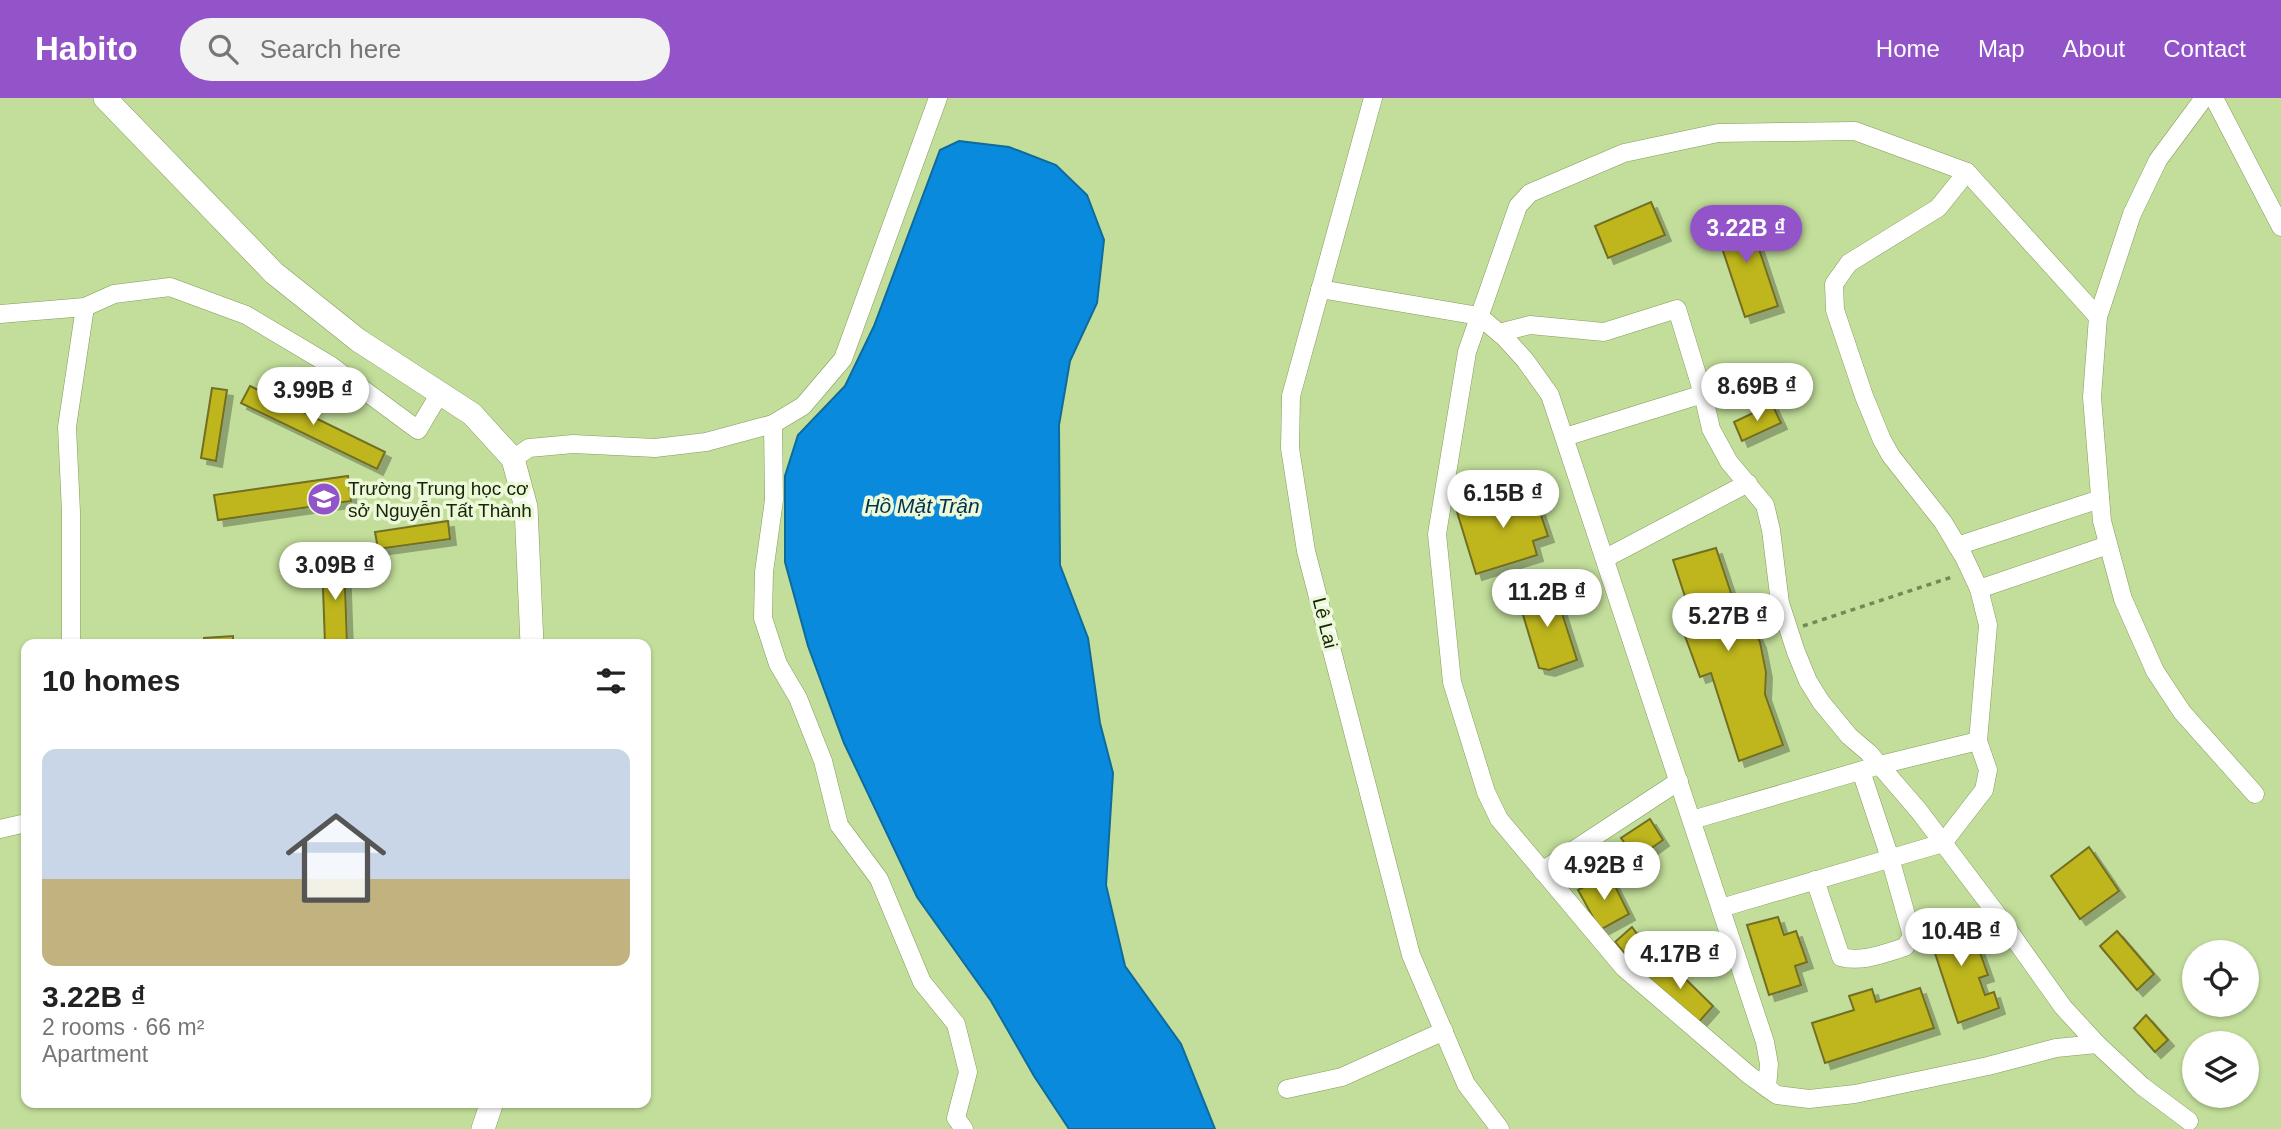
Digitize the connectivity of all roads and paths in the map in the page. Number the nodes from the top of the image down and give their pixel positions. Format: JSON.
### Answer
{"nodes":[{"id":1,"x":105,"y":98,"type":"edge"},
{"id":2,"x":938,"y":98,"type":"edge"},
{"id":3,"x":1373,"y":98,"type":"edge"},
{"id":4,"x":2204,"y":98,"type":"edge"},
{"id":5,"x":2214,"y":98,"type":"edge"},
{"id":6,"x":1967,"y":172,"type":"junction"},
{"id":7,"x":2281,"y":227,"type":"edge"},
{"id":8,"x":1320,"y":289,"type":"junction"},
{"id":9,"x":85,"y":307,"type":"junction"},
{"id":10,"x":0,"y":314,"type":"edge"},
{"id":11,"x":1479,"y":316,"type":"junction"},
{"id":12,"x":2098,"y":317,"type":"junction"},
{"id":13,"x":1499,"y":333,"type":"junction"},
{"id":14,"x":440,"y":393,"type":"junction"},
{"id":15,"x":1703,"y":394,"type":"junction"},
{"id":16,"x":773,"y":424,"type":"junction"},
{"id":17,"x":1565,"y":437,"type":"junction"},
{"id":18,"x":513,"y":460,"type":"junction"},
{"id":19,"x":1748,"y":483,"type":"junction"},
{"id":20,"x":2100,"y":499,"type":"junction"},
{"id":21,"x":2108,"y":545,"type":"junction"},
{"id":22,"x":1957,"y":546,"type":"junction"},
{"id":23,"x":1606,"y":558,"type":"junction"},
{"id":24,"x":1970,"y":572,"type":"junction"},
{"id":25,"x":1979,"y":589,"type":"junction"},
{"id":26,"x":1788,"y":631,"type":"junction"},
{"id":27,"x":71,"y":639,"type":"edge"},
{"id":28,"x":532,"y":639,"type":"edge"},
{"id":29,"x":1979,"y":741,"type":"junction"},
{"id":30,"x":1880,"y":765,"type":"junction"},
{"id":31,"x":1861,"y":771,"type":"junction"},
{"id":32,"x":1679,"y":781,"type":"junction"},
{"id":33,"x":2255,"y":794,"type":"dead end"},
{"id":34,"x":1692,"y":820,"type":"junction"},
{"id":35,"x":21,"y":824,"type":"edge"},
{"id":36,"x":0,"y":830,"type":"edge"},
{"id":37,"x":1943,"y":843,"type":"junction"},
{"id":38,"x":1890,"y":858,"type":"junction"},
{"id":39,"x":1542,"y":871,"type":"junction"},
{"id":40,"x":1815,"y":880,"type":"junction"},
{"id":41,"x":1721,"y":908,"type":"junction"},
{"id":42,"x":1444,"y":1031,"type":"junction"},
{"id":43,"x":2097,"y":1044,"type":"junction"},
{"id":44,"x":1768,"y":1088,"type":"junction"},
{"id":45,"x":1287,"y":1089,"type":"dead end"},
{"id":46,"x":490,"y":1108,"type":"edge"},
{"id":47,"x":2190,"y":1126,"type":"edge"},
{"id":48,"x":483,"y":1129,"type":"edge"},
{"id":49,"x":964,"y":1129,"type":"edge"},
{"id":50,"x":1500,"y":1129,"type":"edge"}],
"edges":[{"from":1,"to":14,"type":"main road"},
{"from":2,"to":16,"type":"street"},
{"from":3,"to":8,"type":"street","name":"Lê Lai"},
{"from":4,"to":12,"type":"street"},
{"from":5,"to":7,"type":"street"},
{"from":6,"to":11,"type":"street"},
{"from":6,"to":12,"type":"street"},
{"from":6,"to":22,"type":"street"},
{"from":8,"to":11,"type":"street"},
{"from":8,"to":42,"type":"street","name":"Lê Lai"},
{"from":9,"to":10,"type":"street"},
{"from":9,"to":14,"type":"street"},
{"from":9,"to":27,"type":"street"},
{"from":11,"to":13,"type":"street"},
{"from":11,"to":39,"type":"street"},
{"from":12,"to":20,"type":"street"},
{"from":13,"to":15,"type":"street"},
{"from":13,"to":17,"type":"street"},
{"from":14,"to":18,"type":"main road"},
{"from":15,"to":17,"type":"street"},
{"from":15,"to":19,"type":"street"},
{"from":16,"to":18,"type":"street"},
{"from":16,"to":49,"type":"street"},
{"from":17,"to":23,"type":"street"},
{"from":18,"to":28,"type":"main road"},
{"from":19,"to":23,"type":"street"},
{"from":19,"to":26,"type":"street"},
{"from":20,"to":21,"type":"street"},
{"from":20,"to":22,"type":"street"},
{"from":21,"to":25,"type":"street"},
{"from":21,"to":33,"type":"street"},
{"from":22,"to":24,"type":"street"},
{"from":23,"to":32,"type":"street"},
{"from":24,"to":25,"type":"street"},
{"from":24,"to":26,"type":"path"},
{"from":25,"to":29,"type":"street"},
{"from":26,"to":30,"type":"street"},
{"from":29,"to":30,"type":"street"},
{"from":29,"to":37,"type":"street"},
{"from":30,"to":31,"type":"street"},
{"from":30,"to":37,"type":"street"},
{"from":31,"to":34,"type":"street"},
{"from":31,"to":38,"type":"street"},
{"from":32,"to":34,"type":"street"},
{"from":32,"to":39,"type":"street"},
{"from":34,"to":41,"type":"street"},
{"from":35,"to":36,"type":"street"},
{"from":37,"to":38,"type":"street"},
{"from":37,"to":43,"type":"street"},
{"from":38,"to":40,"type":"street"},
{"from":38,"to":40,"type":"street"},
{"from":39,"to":44,"type":"street"},
{"from":40,"to":41,"type":"street"},
{"from":41,"to":44,"type":"street"},
{"from":42,"to":45,"type":"street"},
{"from":42,"to":50,"type":"street","name":"Lê Lai"},
{"from":43,"to":44,"type":"street"},
{"from":43,"to":47,"type":"street"},
{"from":46,"to":48,"type":"main road"}]}
